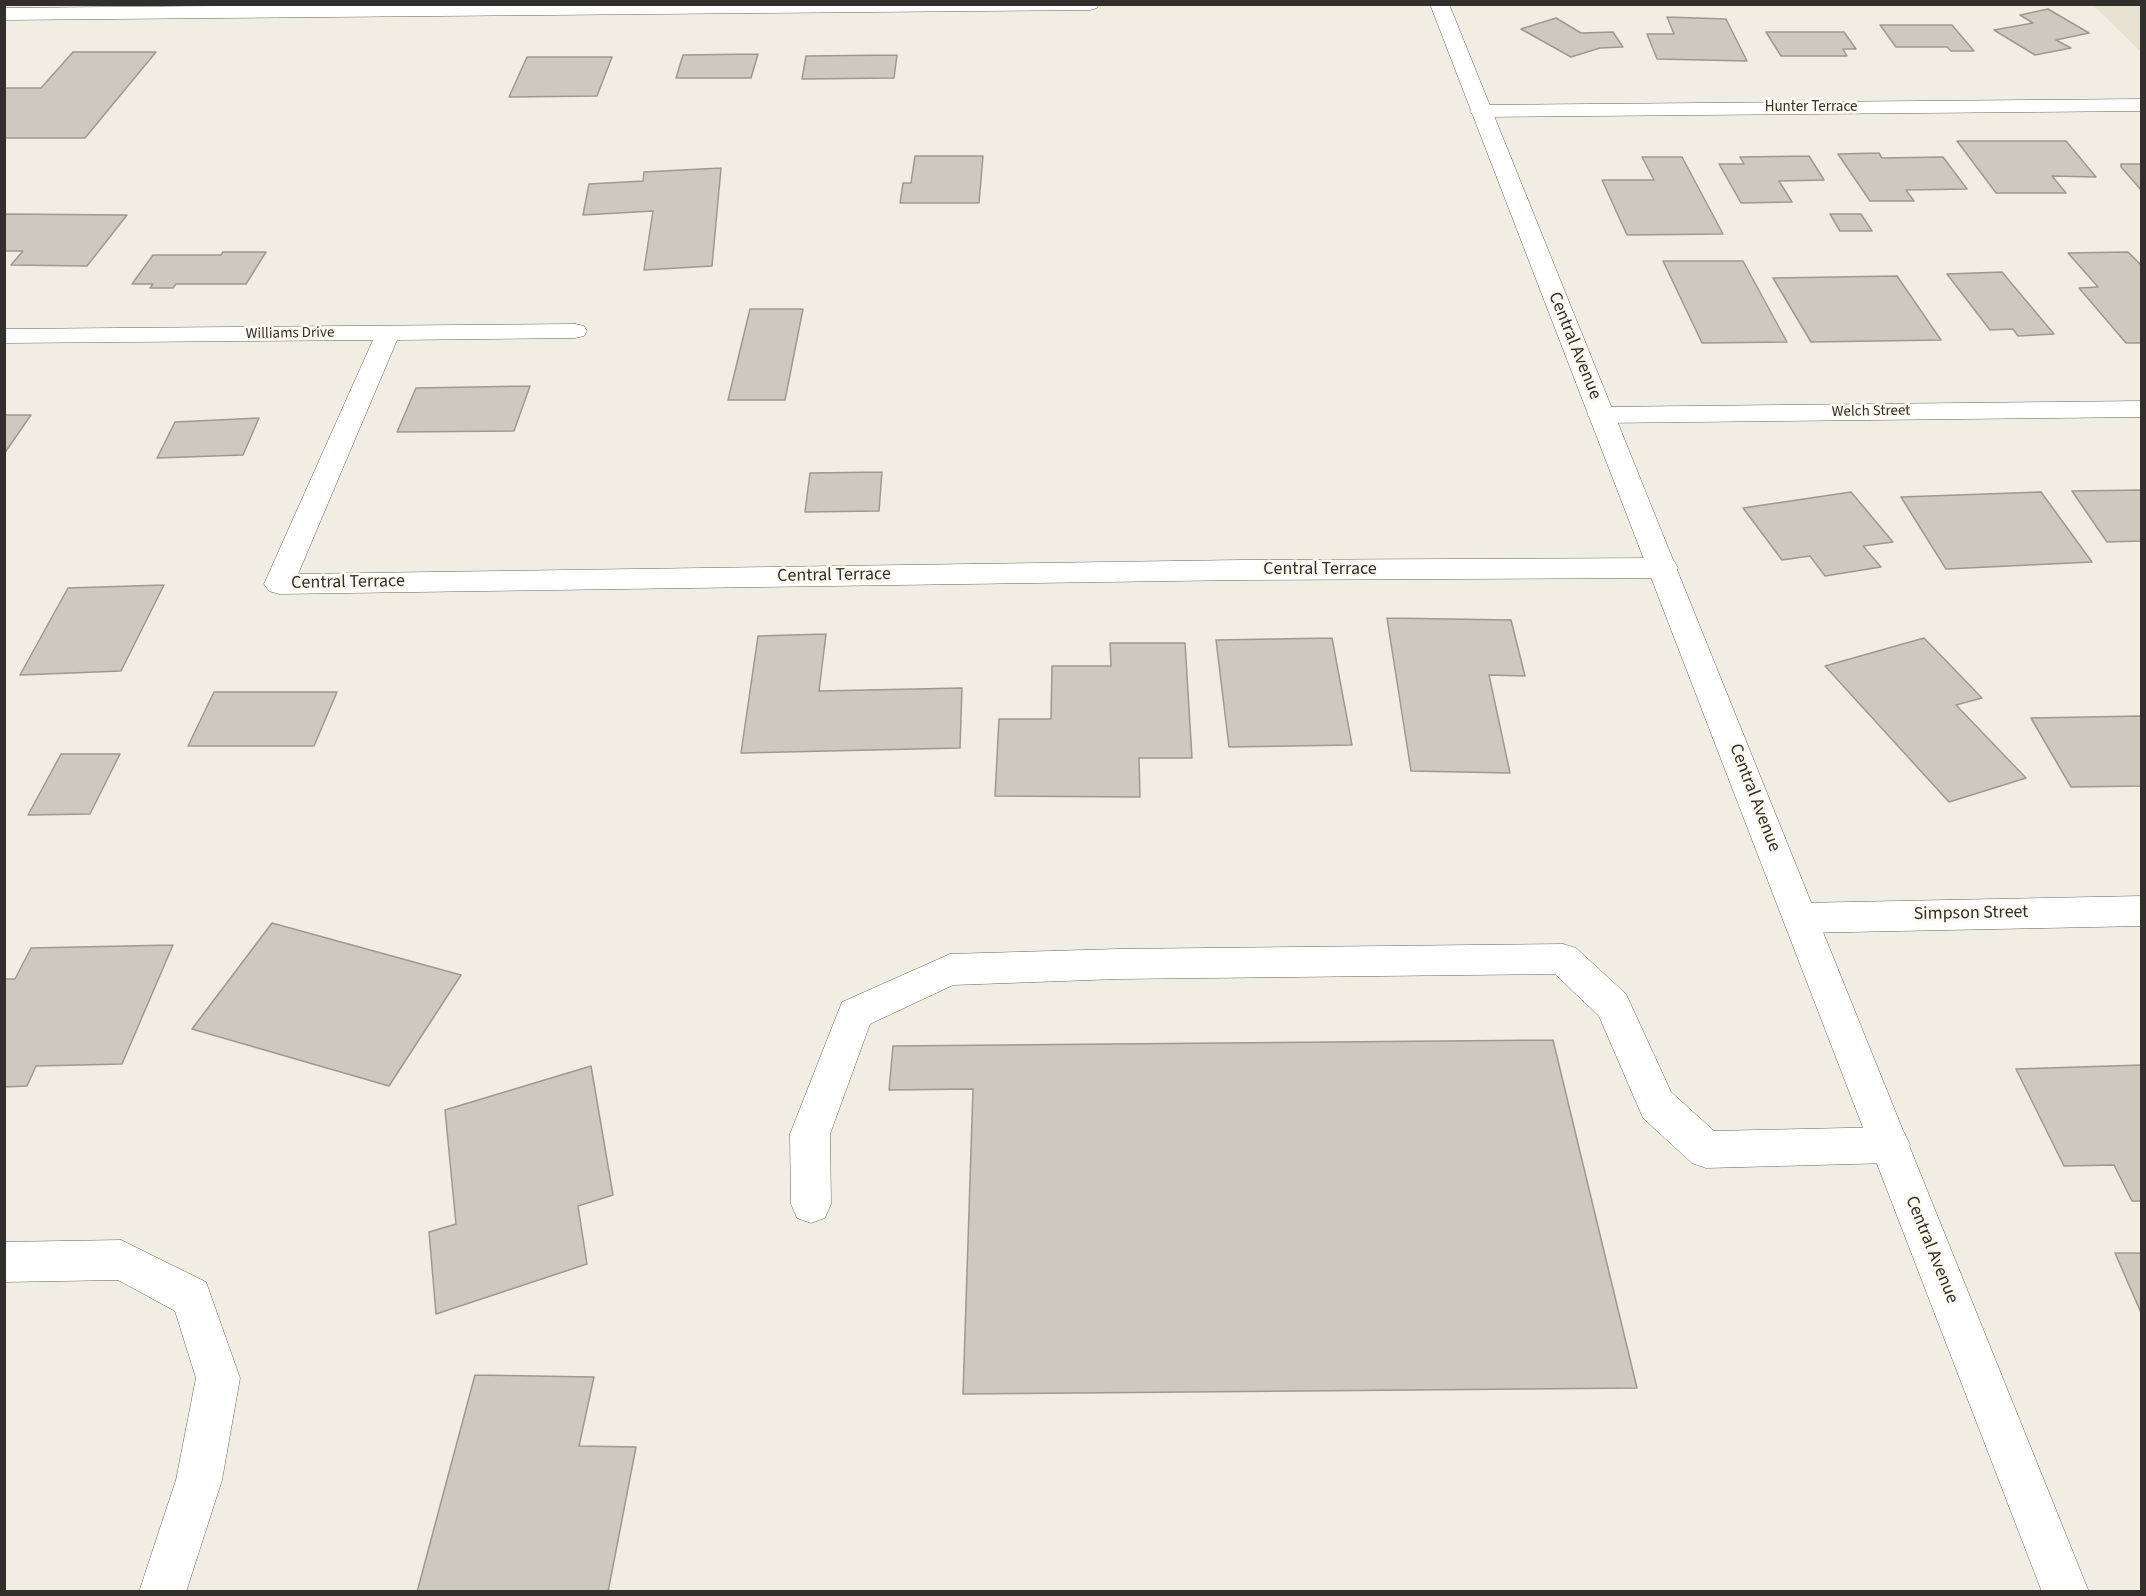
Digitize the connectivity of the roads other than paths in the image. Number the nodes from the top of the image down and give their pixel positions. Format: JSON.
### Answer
{"nodes":[{"id":1,"x":1090,"y":4,"type":"edge"},
{"id":2,"x":1439,"y":4,"type":"edge"},
{"id":3,"x":930,"y":5,"type":"edge"},
{"id":4,"x":4,"y":14,"type":"edge"},
{"id":5,"x":2142,"y":105,"type":"edge"},
{"id":6,"x":1480,"y":111,"type":"junction"},
{"id":7,"x":575,"y":331,"type":"dead end"},
{"id":8,"x":388,"y":333,"type":"junction"},
{"id":9,"x":4,"y":336,"type":"edge"},
{"id":10,"x":2142,"y":409,"type":"edge"},
{"id":11,"x":1601,"y":415,"type":"junction"},
{"id":12,"x":1664,"y":568,"type":"junction"},
{"id":13,"x":2142,"y":911,"type":"edge"},
{"id":14,"x":1801,"y":918,"type":"junction"},
{"id":15,"x":1890,"y":1145,"type":"junction"},
{"id":16,"x":811,"y":1204,"type":"dead end"},
{"id":17,"x":4,"y":1262,"type":"edge"},
{"id":18,"x":162,"y":1592,"type":"edge"},
{"id":19,"x":2066,"y":1592,"type":"edge"}],
"edges":[{"from":1,"to":3,"type":"street"},
{"from":2,"to":6,"type":"street","name":"Central Avenue"},
{"from":3,"to":4,"type":"street"},
{"from":5,"to":6,"type":"street","name":"Hunter Terrace"},
{"from":6,"to":11,"type":"street","name":"Central Avenue"},
{"from":7,"to":8,"type":"street","name":"Williams Drive"},
{"from":8,"to":9,"type":"street","name":"Williams Drive"},
{"from":8,"to":12,"type":"street","name":"Central Terrace"},
{"from":10,"to":11,"type":"street","name":"Welch Street"},
{"from":11,"to":12,"type":"street","name":"Central Avenue"},
{"from":12,"to":14,"type":"street","name":"Central Avenue"},
{"from":13,"to":14,"type":"street","name":"Simpson Street"},
{"from":14,"to":15,"type":"street","name":"Central Avenue"},
{"from":15,"to":16,"type":"street"},
{"from":15,"to":19,"type":"street","name":"Central Avenue"},
{"from":17,"to":18,"type":"street"}]}
